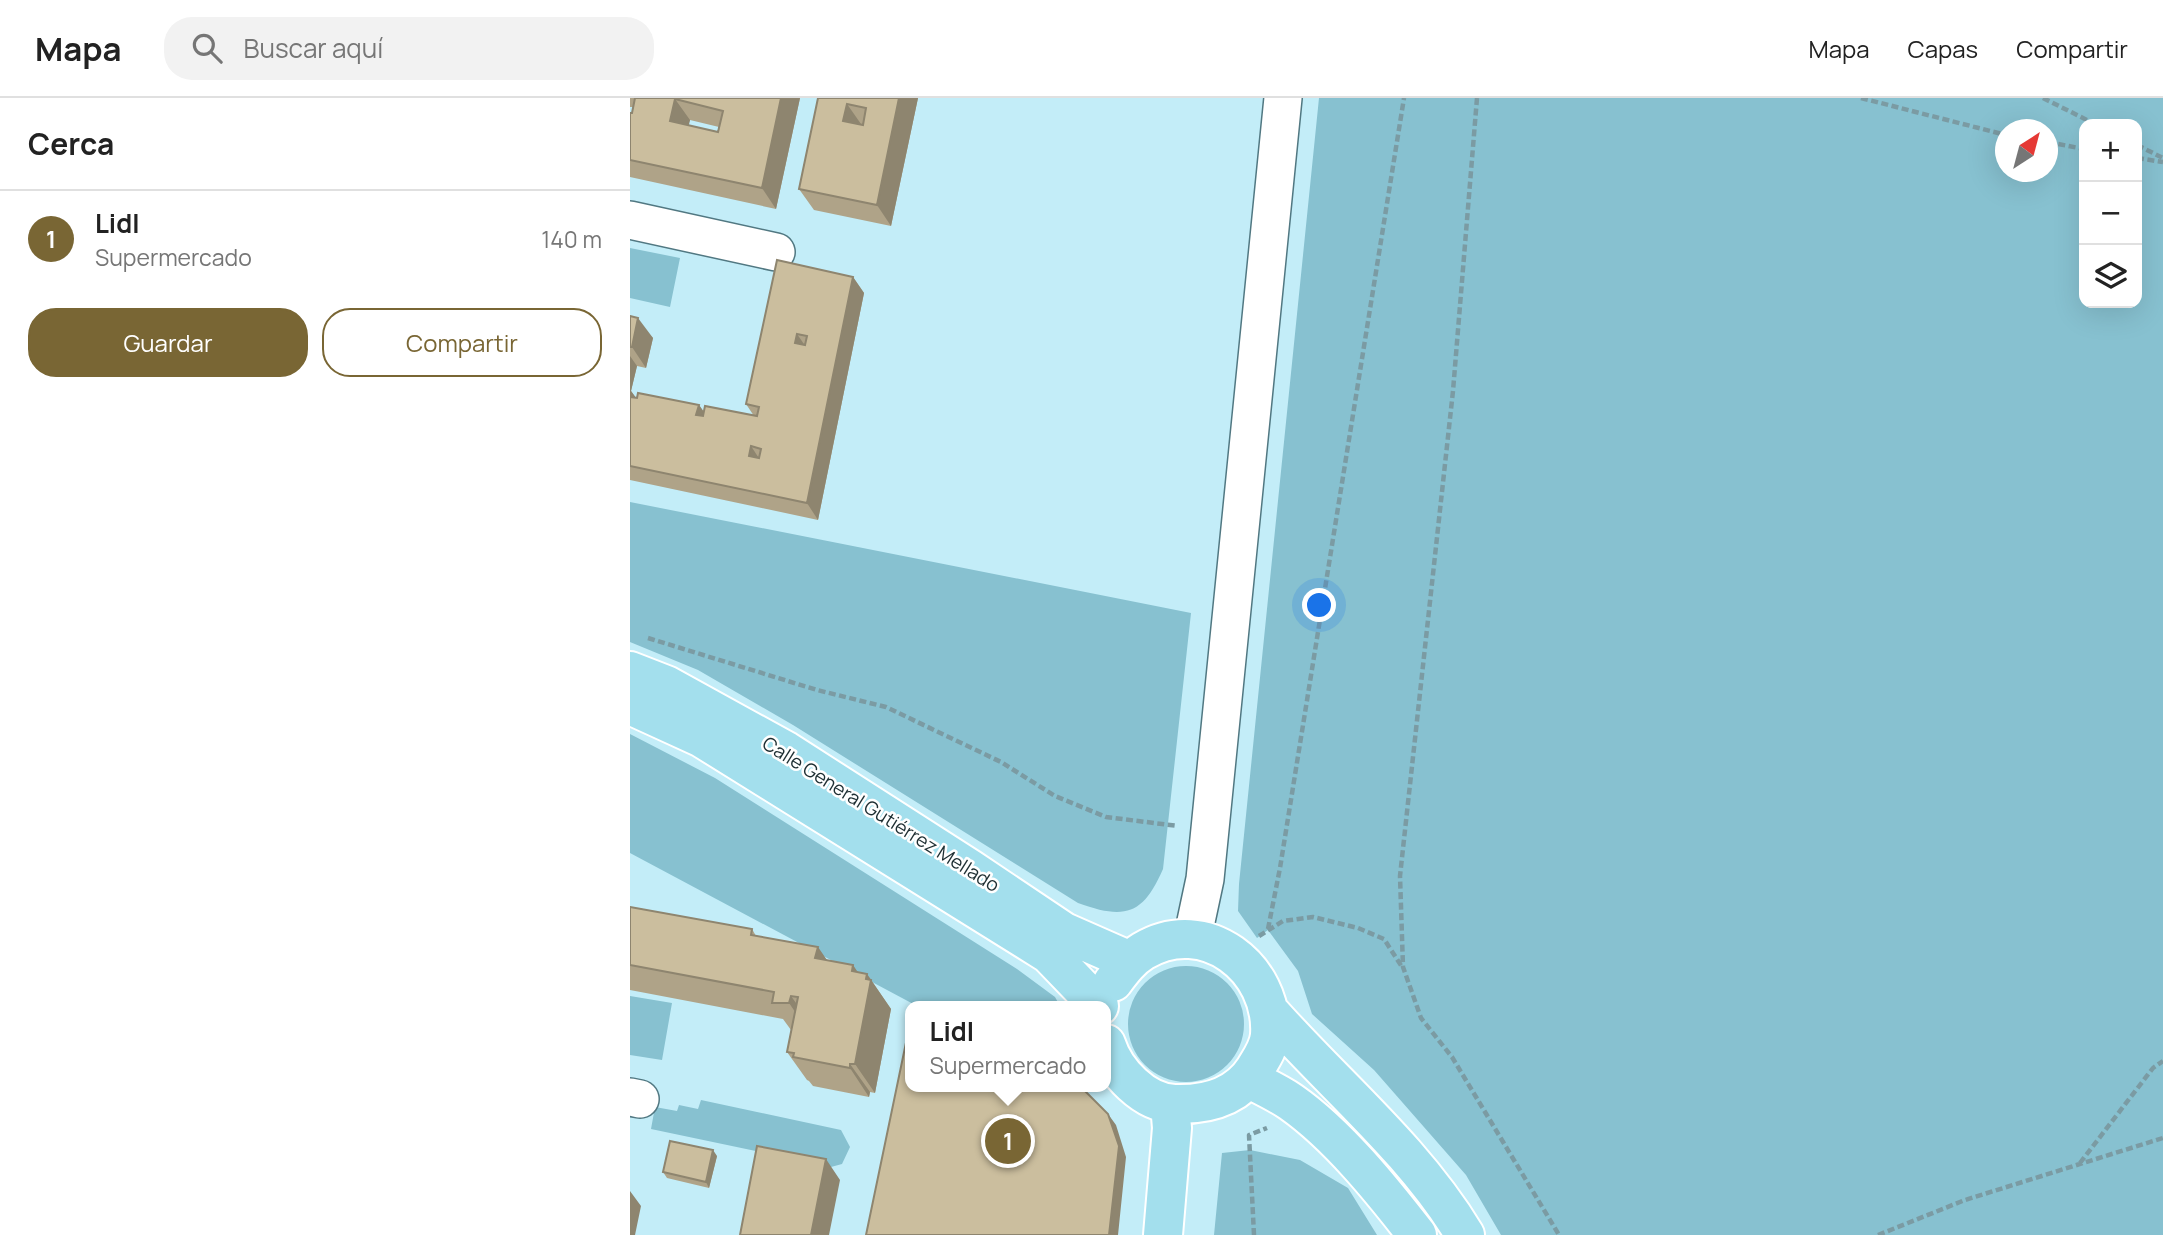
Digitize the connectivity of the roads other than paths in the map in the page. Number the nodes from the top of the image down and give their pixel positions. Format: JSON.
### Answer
{"nodes":[{"id":1,"x":1283,"y":98,"type":"edge"},
{"id":2,"x":630,"y":220,"type":"edge"},
{"id":3,"x":776,"y":252,"type":"dead end"},
{"id":4,"x":637,"y":654,"type":"edge"},
{"id":5,"x":630,"y":705,"type":"edge"},
{"id":6,"x":1192,"y":940,"type":"junction"},
{"id":7,"x":1130,"y":961,"type":"junction"},
{"id":8,"x":1096,"y":1001,"type":"edge"},
{"id":9,"x":1104,"y":1001,"type":"edge"},
{"id":10,"x":1268,"y":1010,"type":"junction"},
{"id":11,"x":1111,"y":1060,"type":"edge"},
{"id":12,"x":1249,"y":1079,"type":"junction"},
{"id":13,"x":1170,"y":1104,"type":"junction"},
{"id":14,"x":1163,"y":1235,"type":"edge"},
{"id":15,"x":1416,"y":1235,"type":"edge"},
{"id":16,"x":1465,"y":1235,"type":"edge"}],
"edges":[{"from":1,"to":6,"type":"street"},
{"from":2,"to":3,"type":"street"},
{"from":4,"to":7,"type":"main road","name":"Calle General Gutiérrez Mellado"},
{"from":5,"to":8,"type":"main road","name":"Calle General Gutiérrez Mellado"},
{"from":6,"to":7,"type":"main road"},
{"from":6,"to":10,"type":"main road"},
{"from":7,"to":9,"type":"main road"},
{"from":10,"to":12,"type":"main road"},
{"from":10,"to":16,"type":"main road"},
{"from":11,"to":13,"type":"main road"},
{"from":12,"to":13,"type":"main road"},
{"from":12,"to":15,"type":"main road"},
{"from":13,"to":14,"type":"main road"}]}
